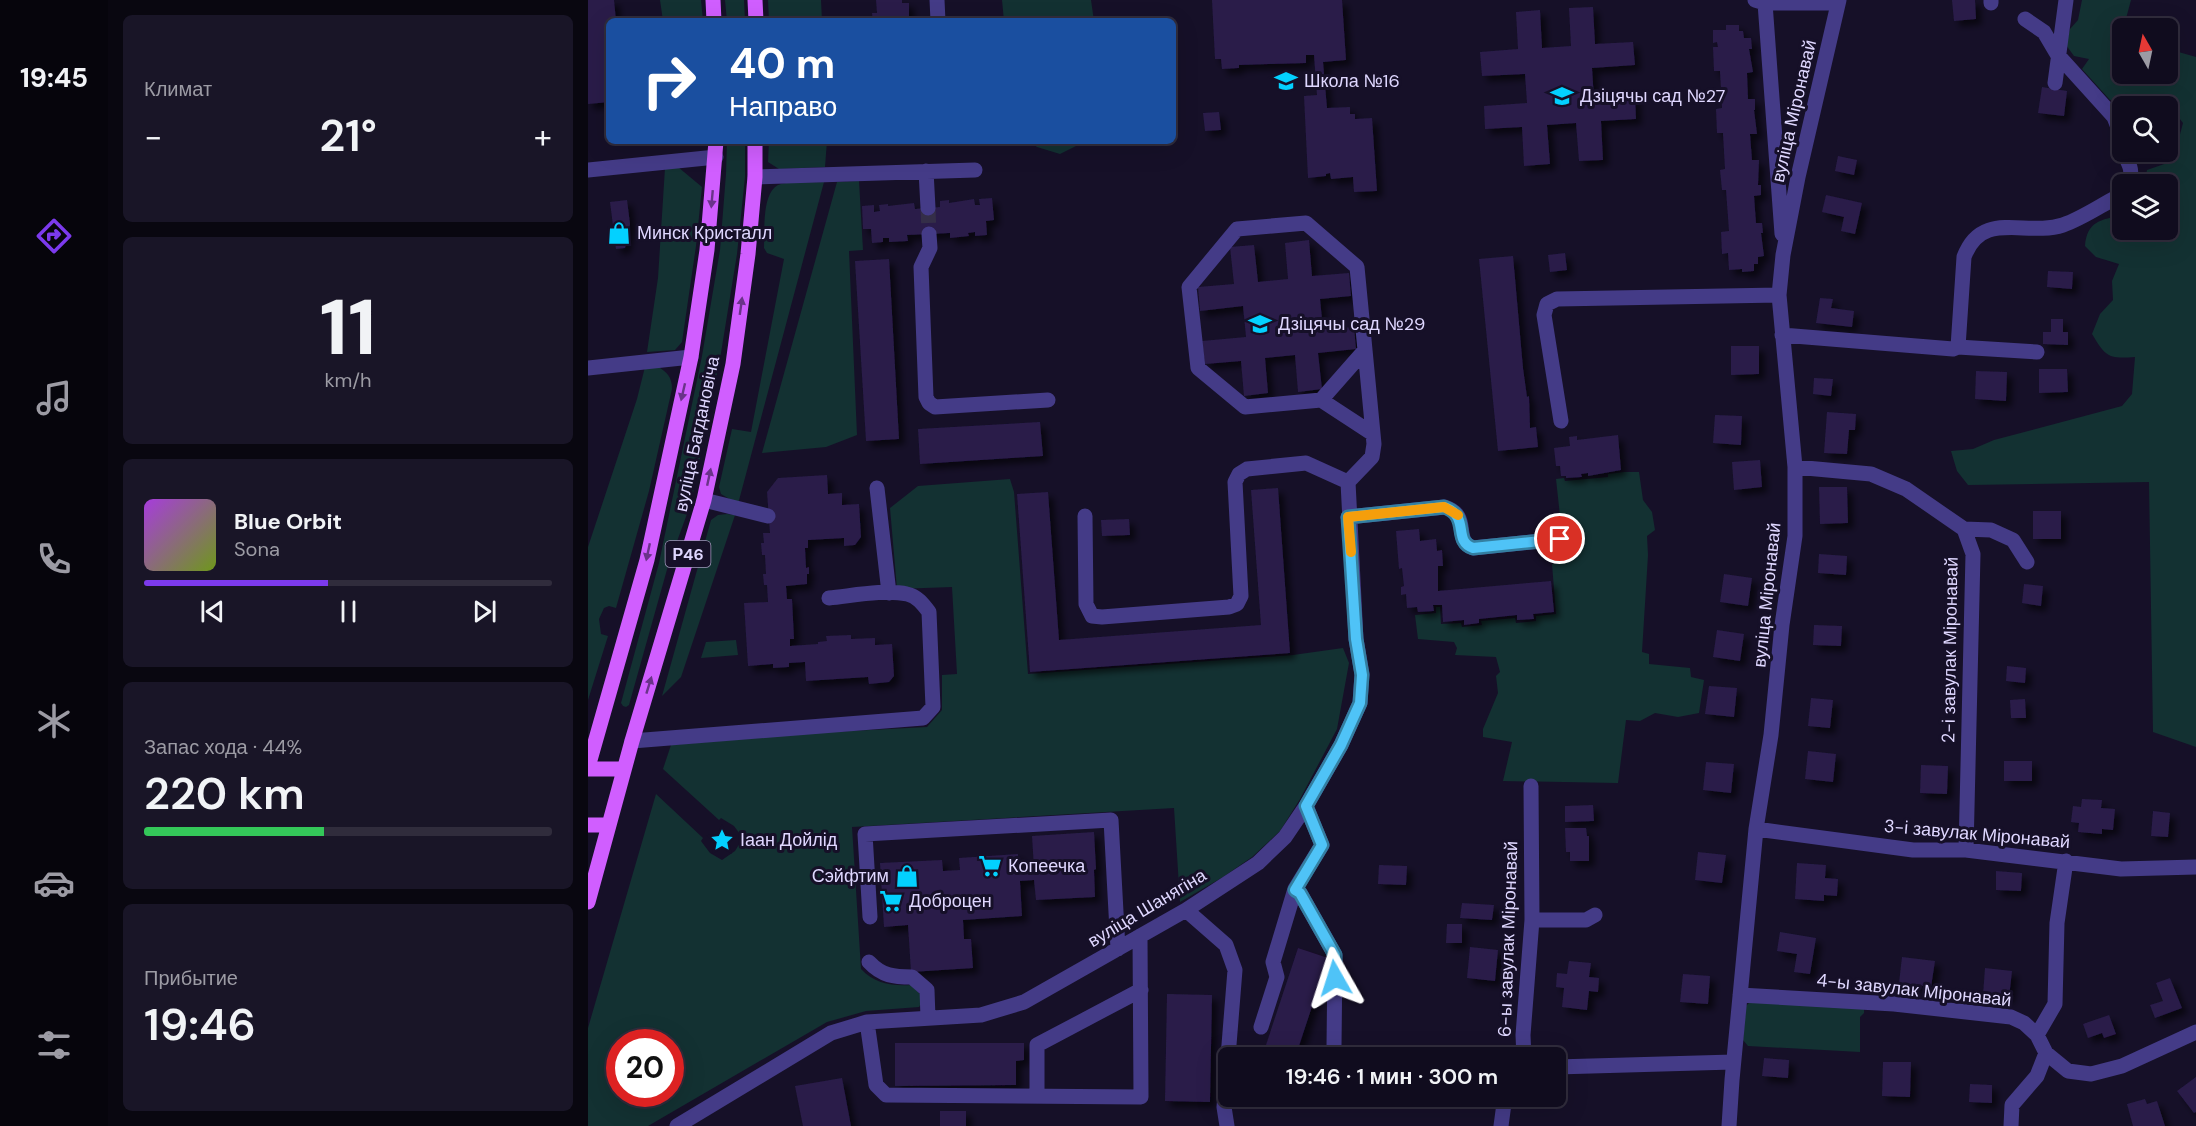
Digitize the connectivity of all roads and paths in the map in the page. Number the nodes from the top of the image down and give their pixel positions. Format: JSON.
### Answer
{"nodes":[{"id":1,"x":713,"y":0,"type":"edge"},
{"id":2,"x":755,"y":0,"type":"edge"},
{"id":3,"x":937,"y":0,"type":"edge"},
{"id":4,"x":2066,"y":0,"type":"edge"},
{"id":5,"x":1760,"y":2,"type":"edge"},
{"id":6,"x":1839,"y":2,"type":"edge"},
{"id":7,"x":714,"y":18,"type":"edge"},
{"id":8,"x":756,"y":18,"type":"edge"},
{"id":9,"x":938,"y":18,"type":"edge"},
{"id":10,"x":2025,"y":19,"type":"dead end"},
{"id":11,"x":2057,"y":54,"type":"junction"},
{"id":12,"x":2055,"y":83,"type":"dead end"},
{"id":13,"x":2112,"y":115,"type":"edge"},
{"id":14,"x":716,"y":144,"type":"edge"},
{"id":15,"x":756,"y":144,"type":"edge"},
{"id":16,"x":716,"y":157,"type":"junction"},
{"id":17,"x":588,"y":170,"type":"edge"},
{"id":18,"x":975,"y":170,"type":"dead end"},
{"id":19,"x":926,"y":171,"type":"junction"},
{"id":20,"x":755,"y":177,"type":"junction"},
{"id":21,"x":2112,"y":199,"type":"edge"},
{"id":22,"x":928,"y":208,"type":"tunnel mouth"},
{"id":23,"x":929,"y":234,"type":"tunnel mouth"},
{"id":24,"x":1783,"y":255,"type":"junction"},
{"id":25,"x":1779,"y":295,"type":"junction"},
{"id":26,"x":1782,"y":335,"type":"junction"},
{"id":27,"x":1958,"y":347,"type":"junction"},
{"id":28,"x":1365,"y":350,"type":"junction"},
{"id":29,"x":2037,"y":352,"type":"dead end"},
{"id":30,"x":691,"y":357,"type":"junction"},
{"id":31,"x":595,"y":368,"type":"edge"},
{"id":32,"x":1048,"y":400,"type":"dead end"},
{"id":33,"x":1321,"y":400,"type":"junction"},
{"id":34,"x":1561,"y":421,"type":"dead end"},
{"id":35,"x":1373,"y":435,"type":"junction"},
{"id":36,"x":1795,"y":467,"type":"junction"},
{"id":37,"x":1348,"y":482,"type":"junction"},
{"id":38,"x":877,"y":488,"type":"dead end"},
{"id":39,"x":704,"y":500,"type":"junction"},
{"id":40,"x":768,"y":516,"type":"dead end"},
{"id":41,"x":1085,"y":516,"type":"dead end"},
{"id":42,"x":1348,"y":517,"type":"junction"},
{"id":43,"x":1964,"y":529,"type":"junction"},
{"id":44,"x":1560,"y":539,"type":"dead end"},
{"id":45,"x":2027,"y":562,"type":"dead end"},
{"id":46,"x":889,"y":593,"type":"junction"},
{"id":47,"x":829,"y":598,"type":"dead end"},
{"id":48,"x":632,"y":741,"type":"junction"},
{"id":49,"x":588,"y":768,"type":"edge"},
{"id":50,"x":624,"y":769,"type":"junction"},
{"id":51,"x":1531,"y":786,"type":"dead end"},
{"id":52,"x":1306,"y":806,"type":"junction"},
{"id":53,"x":588,"y":825,"type":"edge"},
{"id":54,"x":609,"y":825,"type":"junction"},
{"id":55,"x":1756,"y":829,"type":"junction"},
{"id":56,"x":1966,"y":849,"type":"junction"},
{"id":57,"x":2066,"y":861,"type":"junction"},
{"id":58,"x":2196,"y":867,"type":"edge"},
{"id":59,"x":1295,"y":890,"type":"junction"},
{"id":60,"x":588,"y":902,"type":"edge"},
{"id":61,"x":1186,"y":910,"type":"junction"},
{"id":62,"x":1595,"y":915,"type":"dead end"},
{"id":63,"x":870,"y":917,"type":"dead end"},
{"id":64,"x":1532,"y":920,"type":"junction"},
{"id":65,"x":1140,"y":936,"type":"junction"},
{"id":66,"x":1118,"y":949,"type":"junction"},
{"id":67,"x":869,"y":962,"type":"dead end"},
{"id":68,"x":1141,"y":990,"type":"junction"},
{"id":69,"x":1740,"y":995,"type":"junction"},
{"id":70,"x":928,"y":1018,"type":"junction"},
{"id":71,"x":867,"y":1022,"type":"junction"},
{"id":72,"x":1261,"y":1027,"type":"dead end"},
{"id":73,"x":2196,"y":1032,"type":"edge"},
{"id":74,"x":2037,"y":1035,"type":"junction"},
{"id":75,"x":1334,"y":1047,"type":"edge"},
{"id":76,"x":1524,"y":1047,"type":"edge"},
{"id":77,"x":2046,"y":1053,"type":"junction"},
{"id":78,"x":1733,"y":1062,"type":"junction"},
{"id":79,"x":1566,"y":1067,"type":"edge"},
{"id":80,"x":1037,"y":1096,"type":"junction"},
{"id":81,"x":1504,"y":1107,"type":"edge"},
{"id":82,"x":677,"y":1126,"type":"edge"},
{"id":83,"x":1227,"y":1126,"type":"edge"},
{"id":84,"x":1501,"y":1126,"type":"edge"},
{"id":85,"x":1729,"y":1126,"type":"edge"},
{"id":86,"x":2011,"y":1126,"type":"edge"}],
"edges":[{"from":1,"to":7,"type":"main road"},
{"from":2,"to":8,"type":"main road"},
{"from":3,"to":9,"type":"street"},
{"from":4,"to":11,"type":"street"},
{"from":5,"to":6,"type":"street"},
{"from":5,"to":24,"type":"street"},
{"from":6,"to":24,"type":"street","name":"вуліца Міронавай"},
{"from":10,"to":11,"type":"street"},
{"from":11,"to":12,"type":"street"},
{"from":11,"to":13,"type":"street"},
{"from":14,"to":16,"type":"main road","name":"вуліца Багдановіча","number":"Р46"},
{"from":15,"to":20,"type":"main road","name":"вуліца Багдановіча","number":"Р46"},
{"from":16,"to":17,"type":"street"},
{"from":16,"to":30,"type":"main road","name":"вуліца Багдановіча","number":"Р46","one_way":true},
{"from":18,"to":19,"type":"street"},
{"from":19,"to":20,"type":"street"},
{"from":19,"to":22,"type":"street"},
{"from":39,"to":20,"type":"main road","name":"вуліца Багдановіча","number":"Р46","one_way":true},
{"from":21,"to":27,"type":"street"},
{"from":23,"to":32,"type":"street"},
{"from":24,"to":25,"type":"street","name":"вуліца Міронавай"},
{"from":25,"to":26,"type":"street","name":"вуліца Міронавай"},
{"from":25,"to":34,"type":"street"},
{"from":26,"to":27,"type":"street"},
{"from":26,"to":36,"type":"street","name":"вуліца Міронавай"},
{"from":27,"to":29,"type":"street"},
{"from":28,"to":33,"type":"street"},
{"from":28,"to":33,"type":"street"},
{"from":28,"to":35,"type":"street"},
{"from":30,"to":31,"type":"street"},
{"from":30,"to":49,"type":"main road","name":"вуліца Багдановіча","number":"Р46","one_way":true},
{"from":33,"to":35,"type":"street"},
{"from":35,"to":37,"type":"street"},
{"from":36,"to":43,"type":"street"},
{"from":36,"to":55,"type":"street","name":"вуліца Міронавай"},
{"from":37,"to":41,"type":"street"},
{"from":37,"to":42,"type":"street","name":"вуліца Шанягіна"},
{"from":38,"to":46,"type":"street"},
{"from":39,"to":40,"type":"street"},
{"from":48,"to":39,"type":"main road","name":"вуліца Багдановіча","number":"Р46","one_way":true},
{"from":42,"to":44,"type":"street"},
{"from":42,"to":52,"type":"street","name":"вуліца Шанягіна"},
{"from":43,"to":45,"type":"street"},
{"from":43,"to":56,"type":"street","name":"2-і завулак Міронавай"},
{"from":46,"to":47,"type":"street"},
{"from":46,"to":48,"type":"street"},
{"from":48,"to":50,"type":"main road","name":"вуліца Багдановіча","number":"Р46"},
{"from":49,"to":50,"type":"main road"},
{"from":50,"to":54,"type":"main road","name":"вуліца Багдановіча","number":"Р46"},
{"from":51,"to":64,"type":"street","name":"6-ы завулак Міронавай"},
{"from":52,"to":59,"type":"street"},
{"from":52,"to":61,"type":"street","name":"вуліца Шанягіна"},
{"from":53,"to":54,"type":"main road"},
{"from":54,"to":60,"type":"main road","name":"вуліца Багдановіча","number":"Р46"},
{"from":55,"to":56,"type":"street","name":"3-і завулак Міронавай"},
{"from":55,"to":69,"type":"street","name":"вуліца Міронавай"},
{"from":56,"to":57,"type":"street","name":"3-і завулак Міронавай"},
{"from":57,"to":58,"type":"street","name":"3-і завулак Міронавай"},
{"from":57,"to":74,"type":"street"},
{"from":59,"to":72,"type":"street"},
{"from":59,"to":75,"type":"street"},
{"from":61,"to":65,"type":"street","name":"вуліца Шанягіна"},
{"from":61,"to":83,"type":"street"},
{"from":62,"to":64,"type":"street"},
{"from":63,"to":66,"type":"street"},
{"from":64,"to":76,"type":"street","name":"6-ы завулак Міронавай"},
{"from":65,"to":66,"type":"street","name":"вуліца Шанягіна"},
{"from":65,"to":68,"type":"street"},
{"from":66,"to":70,"type":"street","name":"вуліца Шанягіна"},
{"from":67,"to":70,"type":"street"},
{"from":68,"to":80,"type":"street"},
{"from":68,"to":80,"type":"street"},
{"from":69,"to":74,"type":"street","name":"4-ы завулак Міронавай"},
{"from":69,"to":78,"type":"street","name":"вуліца Міронавай"},
{"from":70,"to":71,"type":"street","name":"вуліца Шанягіна"},
{"from":71,"to":80,"type":"street"},
{"from":71,"to":82,"type":"street","name":"вуліца Шанягіна"},
{"from":73,"to":77,"type":"street","name":"4-ы завулак Міронавай"},
{"from":74,"to":77,"type":"street","name":"4-ы завулак Міронавай"},
{"from":77,"to":86,"type":"street"},
{"from":78,"to":79,"type":"street"},
{"from":78,"to":85,"type":"street","name":"вуліца Міронавай"},
{"from":81,"to":84,"type":"street"}]}
